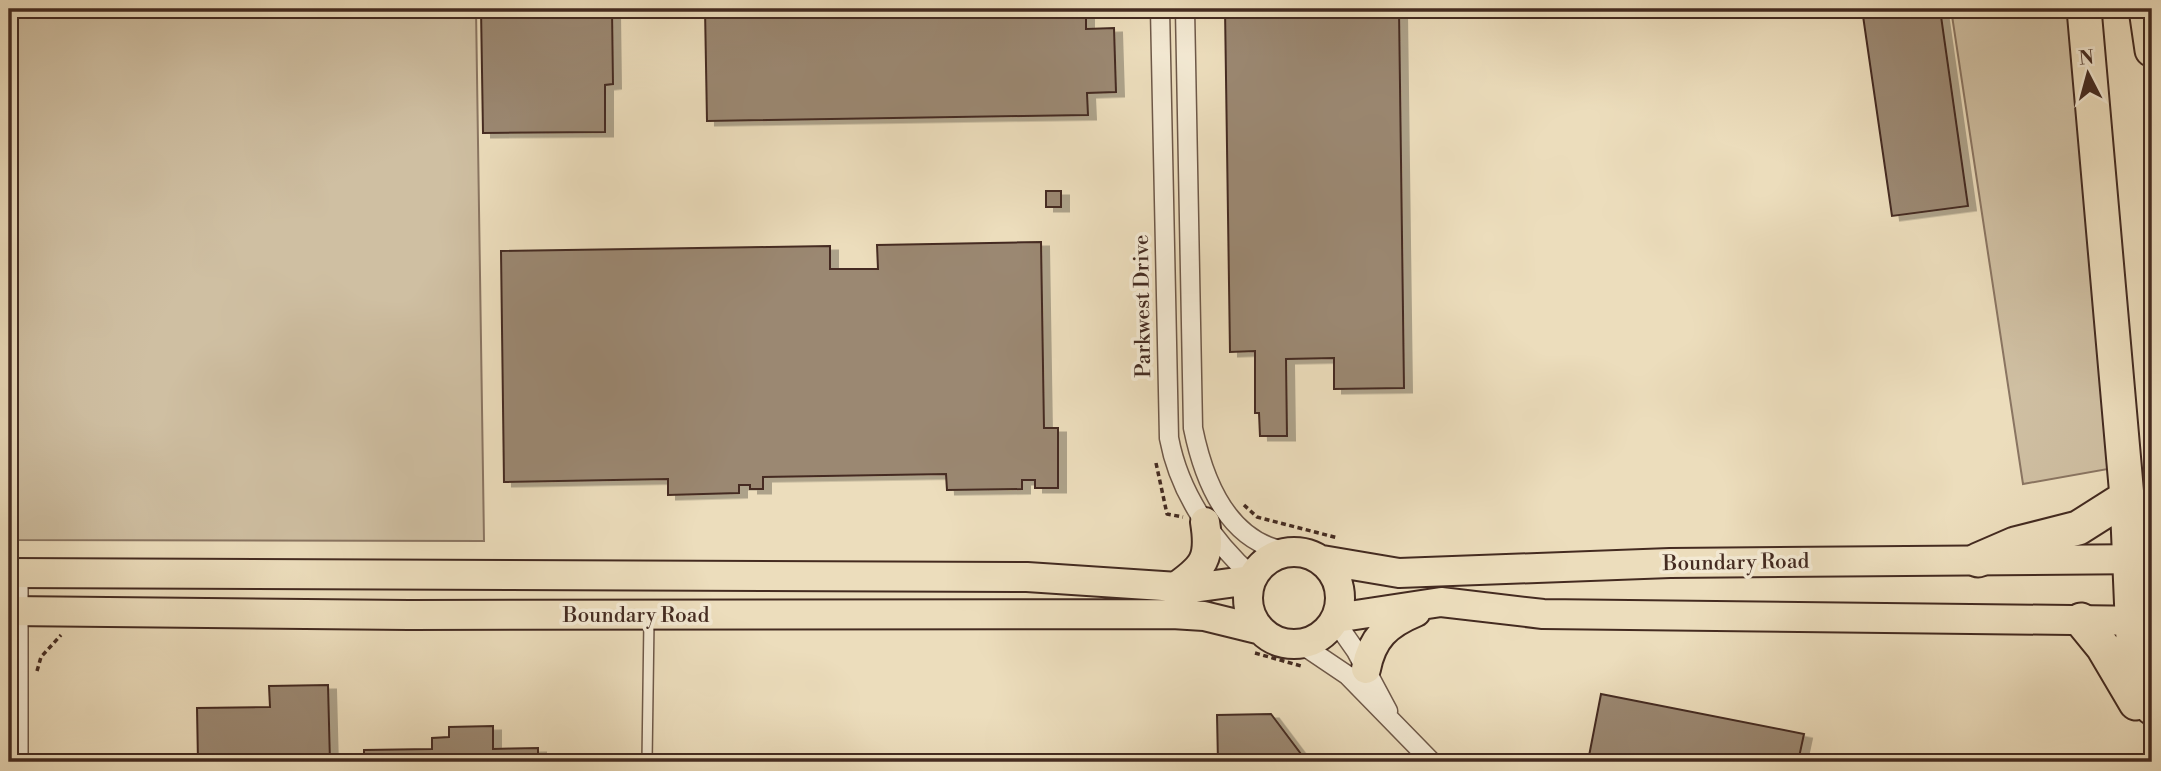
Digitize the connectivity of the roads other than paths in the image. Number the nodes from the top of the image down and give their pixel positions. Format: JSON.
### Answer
{"nodes":[{"id":1,"x":1160,"y":9,"type":"edge"},
{"id":2,"x":1185,"y":9,"type":"edge"},
{"id":3,"x":2084,"y":9,"type":"edge"},
{"id":4,"x":2147,"y":9,"type":"edge"},
{"id":5,"x":2152,"y":50,"type":"edge"},
{"id":6,"x":1162,"y":154,"type":"junction"},
{"id":7,"x":1186,"y":154,"type":"junction"},
{"id":8,"x":2127,"y":497,"type":"junction"},
{"id":9,"x":1205,"y":522,"type":"junction"},
{"id":10,"x":1290,"y":552,"type":"junction"},
{"id":11,"x":2142,"y":559,"type":"edge"},
{"id":12,"x":1322,"y":560,"type":"junction"},
{"id":13,"x":1978,"y":560,"type":"junction"},
{"id":14,"x":12,"y":573,"type":"edge"},
{"id":15,"x":1252,"y":578,"type":"junction"},
{"id":16,"x":1174,"y":587,"type":"junction"},
{"id":17,"x":1441,"y":602,"type":"junction"},
{"id":18,"x":13,"y":611,"type":"edge"},
{"id":19,"x":649,"y":615,"type":"junction"},
{"id":20,"x":1336,"y":620,"type":"junction"},
{"id":21,"x":2081,"y":620,"type":"junction"},
{"id":22,"x":2143,"y":621,"type":"edge"},
{"id":23,"x":1261,"y":630,"type":"junction"},
{"id":24,"x":1301,"y":644,"type":"junction"},
{"id":25,"x":1366,"y":670,"type":"junction"},
{"id":26,"x":2152,"y":708,"type":"edge"},
{"id":27,"x":1394,"y":723,"type":"junction"},
{"id":28,"x":2152,"y":729,"type":"edge"},
{"id":29,"x":16,"y":762,"type":"edge"},
{"id":30,"x":647,"y":762,"type":"edge"},
{"id":31,"x":1432,"y":762,"type":"edge"}],
"edges":[{"from":1,"to":6,"type":"street","name":"Parkwest Drive"},
{"from":2,"to":7,"type":"street"},
{"from":3,"to":8,"type":"highway"},
{"from":4,"to":5,"type":"highway"},
{"from":6,"to":7,"type":"street"},
{"from":6,"to":9,"type":"street","name":"Parkwest Drive"},
{"from":7,"to":10,"type":"street"},
{"from":8,"to":11,"type":"highway"},
{"from":8,"to":13,"type":"highway"},
{"from":9,"to":15,"type":"street","name":"Parkwest Drive"},
{"from":9,"to":16,"type":"main road"},
{"from":10,"to":12,"type":"main road"},
{"from":10,"to":15,"type":"main road"},
{"from":11,"to":13,"type":"main road","name":"Boundary Road"},
{"from":11,"to":22,"type":"highway"},
{"from":12,"to":13,"type":"main road","name":"Boundary Road"},
{"from":12,"to":20,"type":"main road"},
{"from":14,"to":16,"type":"main road","name":"Boundary Road"},
{"from":14,"to":18,"type":"street"},
{"from":15,"to":16,"type":"main road","name":"Boundary Road"},
{"from":15,"to":23,"type":"main road"},
{"from":17,"to":20,"type":"main road"},
{"from":17,"to":21,"type":"main road"},
{"from":17,"to":25,"type":"main road"},
{"from":18,"to":19,"type":"main road","name":"Boundary Road"},
{"from":18,"to":29,"type":"street"},
{"from":19,"to":23,"type":"main road","name":"Boundary Road"},
{"from":19,"to":30,"type":"lane"},
{"from":20,"to":24,"type":"main road"},
{"from":20,"to":25,"type":"street"},
{"from":21,"to":22,"type":"main road"},
{"from":21,"to":28,"type":"highway"},
{"from":22,"to":26,"type":"highway"},
{"from":23,"to":24,"type":"main road"},
{"from":24,"to":27,"type":"street"},
{"from":25,"to":27,"type":"street"},
{"from":27,"to":31,"type":"street"}]}
